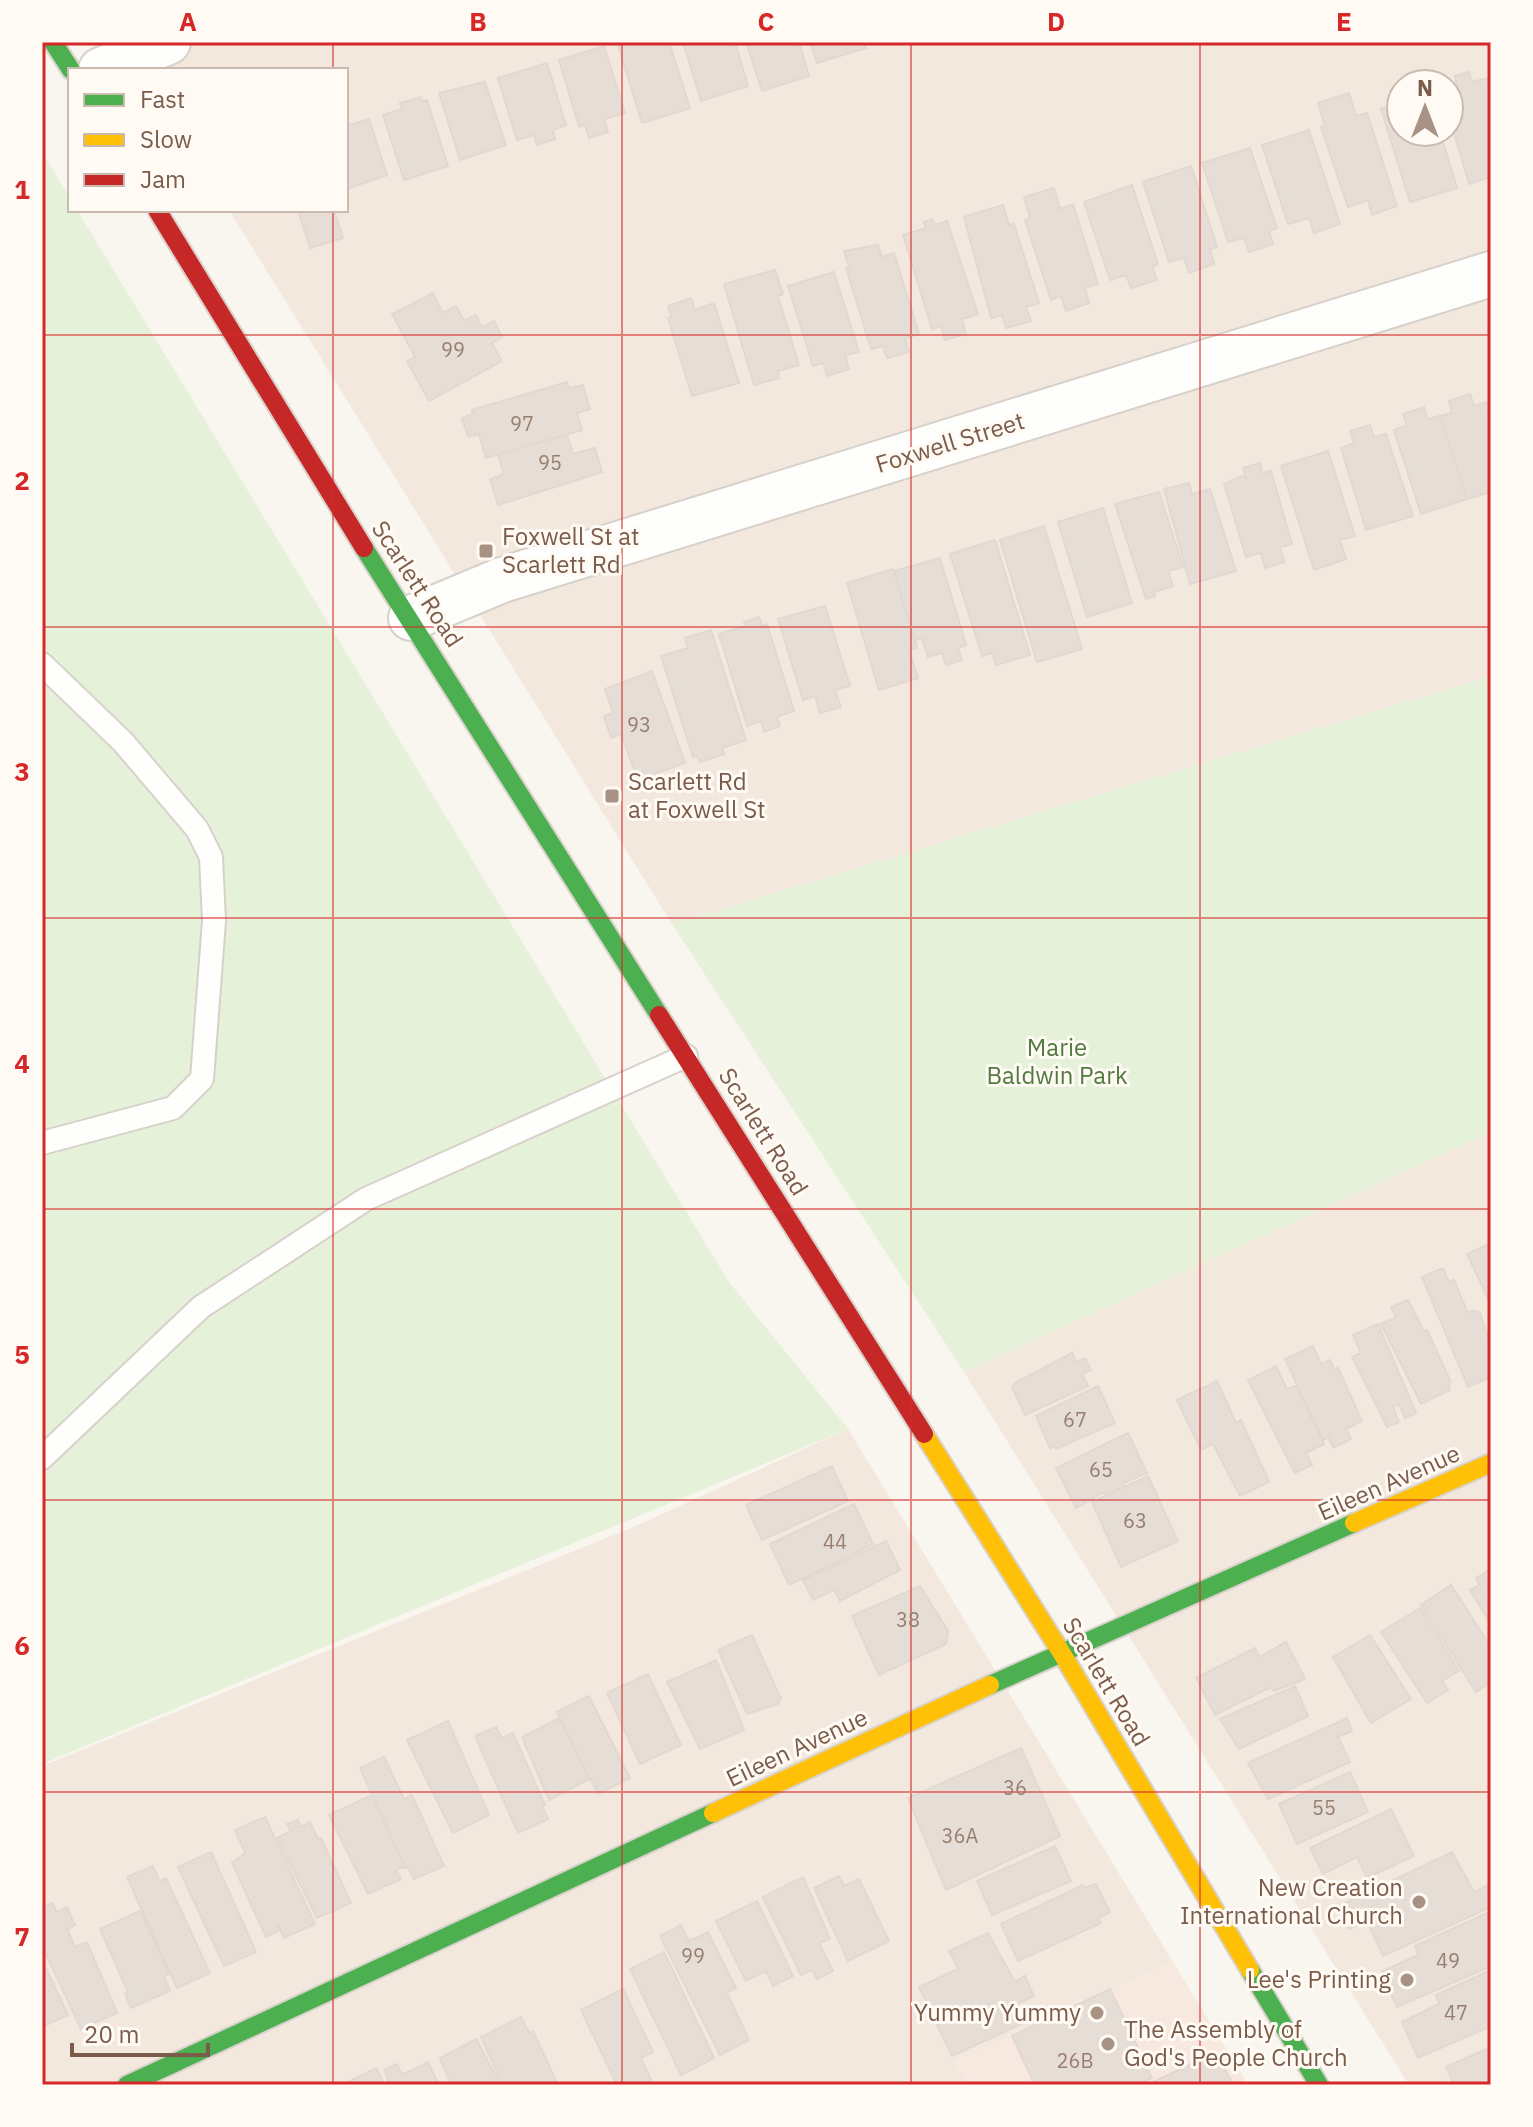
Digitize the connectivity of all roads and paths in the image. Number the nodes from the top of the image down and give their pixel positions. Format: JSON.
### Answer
{"nodes":[{"id":1,"x":53,"y":42,"type":"edge"},
{"id":2,"x":168,"y":42,"type":"edge"},
{"id":3,"x":70,"y":68,"type":"edge"},
{"id":4,"x":106,"y":68,"type":"edge"},
{"id":5,"x":158,"y":212,"type":"edge"},
{"id":6,"x":1491,"y":274,"type":"edge"},
{"id":7,"x":411,"y":618,"type":"junction"},
{"id":8,"x":42,"y":664,"type":"edge"},
{"id":9,"x":686,"y":1056,"type":"junction"},
{"id":10,"x":42,"y":1143,"type":"edge"},
{"id":11,"x":42,"y":1458,"type":"edge"},
{"id":12,"x":1491,"y":1463,"type":"edge"},
{"id":13,"x":1061,"y":1652,"type":"junction"},
{"id":14,"x":154,"y":2079,"type":"edge"},
{"id":15,"x":1319,"y":2085,"type":"edge"}],
"edges":[{"from":1,"to":3,"type":"main road"},
{"from":2,"to":4,"type":"street"},
{"from":5,"to":7,"type":"main road","name":"Scarlett Road"},
{"from":6,"to":7,"type":"street","name":"Foxwell Street"},
{"from":7,"to":9,"type":"main road","name":"Scarlett Road"},
{"from":8,"to":10,"type":"lane"},
{"from":9,"to":11,"type":"lane"},
{"from":9,"to":13,"type":"main road","name":"Scarlett Road"},
{"from":12,"to":13,"type":"main road","name":"Eileen Avenue"},
{"from":13,"to":14,"type":"main road","name":"Eileen Avenue"},
{"from":13,"to":15,"type":"main road","name":"Scarlett Road"}]}
